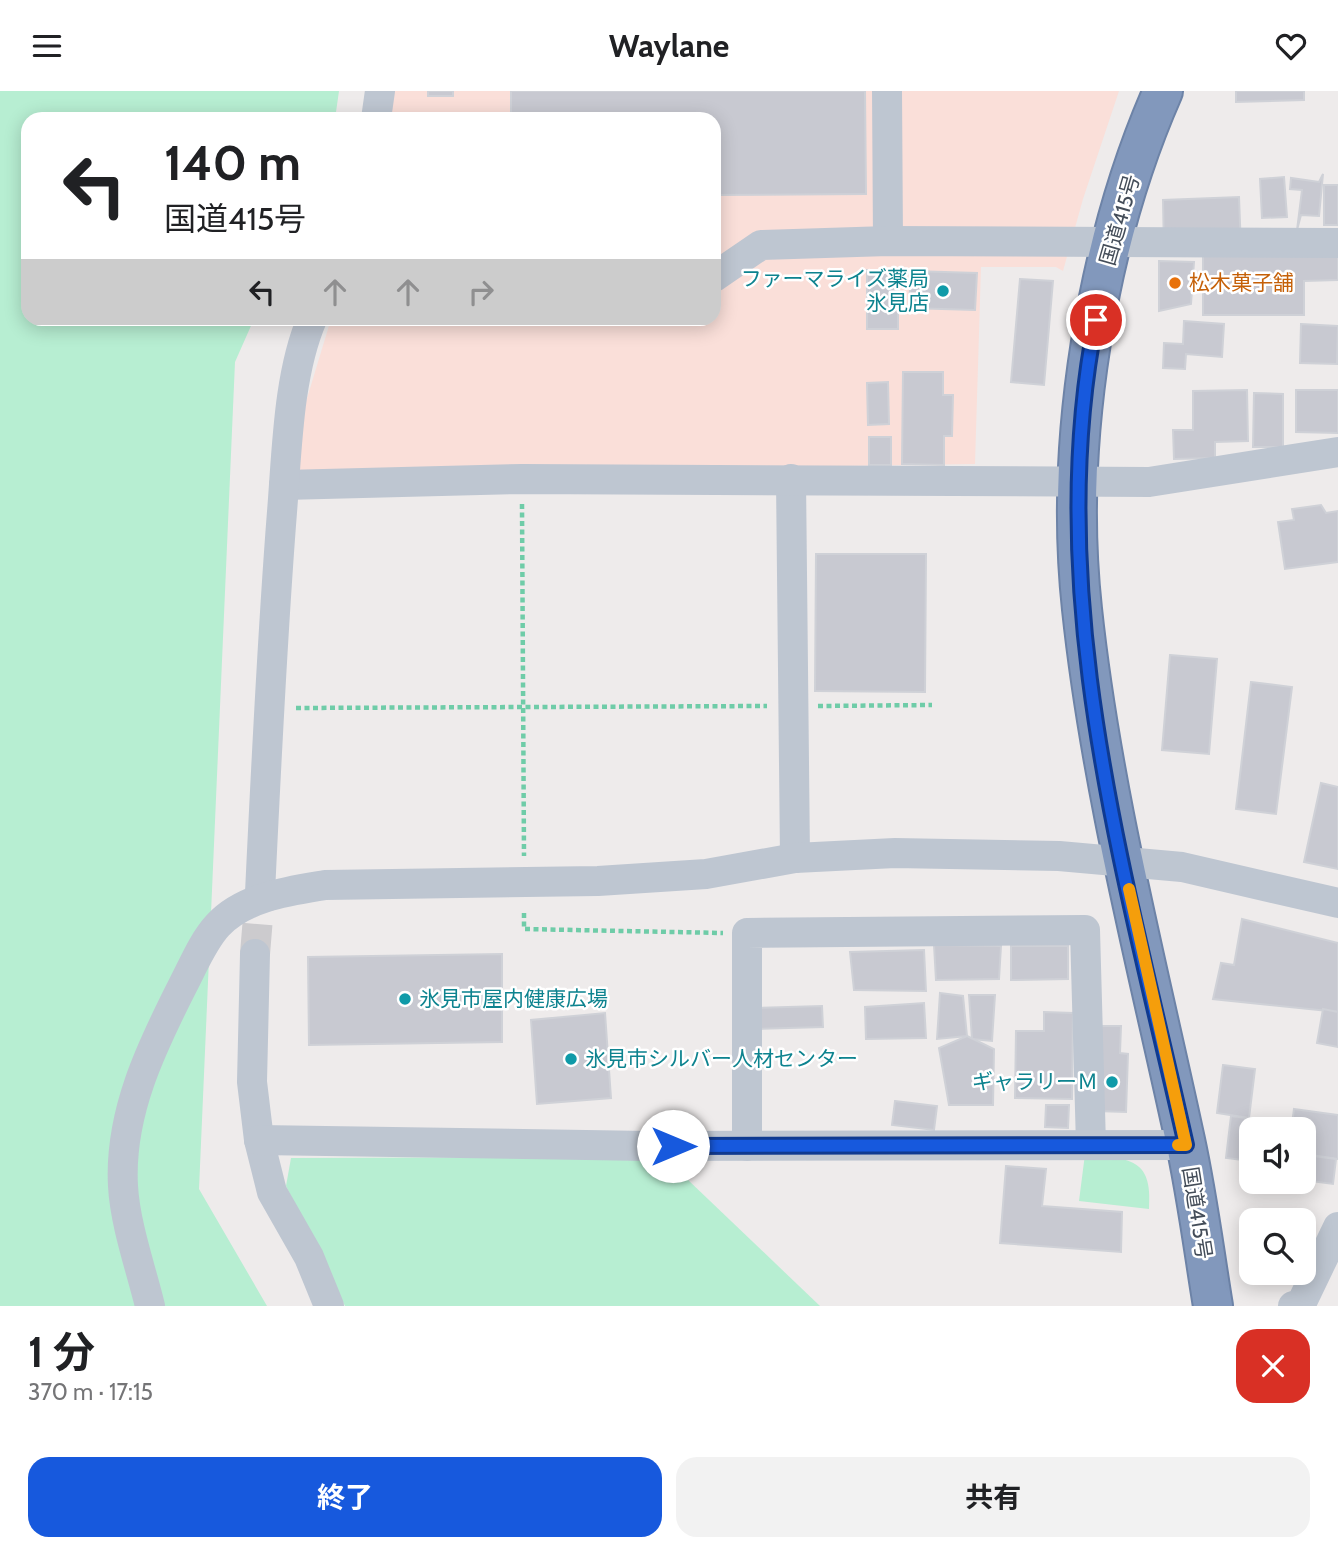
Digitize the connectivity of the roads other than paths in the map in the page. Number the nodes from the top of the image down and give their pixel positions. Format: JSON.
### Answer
{"nodes":[{"id":1,"x":380,"y":91,"type":"edge"},
{"id":2,"x":887,"y":91,"type":"edge"},
{"id":3,"x":1163,"y":91,"type":"edge"},
{"id":4,"x":377,"y":112,"type":"edge"},
{"id":5,"x":888,"y":241,"type":"junction"},
{"id":6,"x":1111,"y":243,"type":"junction"},
{"id":7,"x":1338,"y":243,"type":"edge"},
{"id":8,"x":721,"y":272,"type":"edge"},
{"id":9,"x":309,"y":326,"type":"edge"},
{"id":10,"x":1338,"y":452,"type":"edge"},
{"id":11,"x":791,"y":479,"type":"junction"},
{"id":12,"x":1078,"y":480,"type":"junction"},
{"id":13,"x":284,"y":485,"type":"junction"},
{"id":14,"x":795,"y":858,"type":"junction"},
{"id":15,"x":1123,"y":862,"type":"junction"},
{"id":16,"x":261,"y":893,"type":"tunnel mouth"},
{"id":17,"x":1338,"y":903,"type":"edge"},
{"id":18,"x":255,"y":954,"type":"tunnel mouth"},
{"id":19,"x":259,"y":1140,"type":"junction"},
{"id":20,"x":1091,"y":1145,"type":"junction"},
{"id":21,"x":1186,"y":1145,"type":"junction"},
{"id":22,"x":747,"y":1146,"type":"junction"},
{"id":23,"x":1338,"y":1227,"type":"edge"},
{"id":24,"x":1302,"y":1305,"type":"edge"},
{"id":25,"x":150,"y":1306,"type":"edge"},
{"id":26,"x":329,"y":1306,"type":"edge"},
{"id":27,"x":1213,"y":1306,"type":"edge"}],
"edges":[{"from":1,"to":4,"type":"street"},
{"from":2,"to":5,"type":"street"},
{"from":3,"to":6,"type":"highway","name":"国道415号"},
{"from":5,"to":6,"type":"street"},
{"from":5,"to":8,"type":"street"},
{"from":6,"to":7,"type":"street"},
{"from":6,"to":12,"type":"highway","name":"国道415号"},
{"from":9,"to":13,"type":"street"},
{"from":10,"to":12,"type":"street"},
{"from":11,"to":12,"type":"street"},
{"from":11,"to":13,"type":"street"},
{"from":11,"to":14,"type":"street"},
{"from":12,"to":15,"type":"highway","name":"国道415号"},
{"from":13,"to":16,"type":"street"},
{"from":14,"to":15,"type":"street"},
{"from":14,"to":25,"type":"street"},
{"from":15,"to":17,"type":"street"},
{"from":15,"to":21,"type":"highway","name":"国道415号"},
{"from":18,"to":19,"type":"street"},
{"from":19,"to":22,"type":"street"},
{"from":19,"to":26,"type":"street"},
{"from":20,"to":21,"type":"street"},
{"from":20,"to":22,"type":"street"},
{"from":20,"to":22,"type":"street"},
{"from":21,"to":27,"type":"highway","name":"国道415号"},
{"from":23,"to":24,"type":"street"}]}
